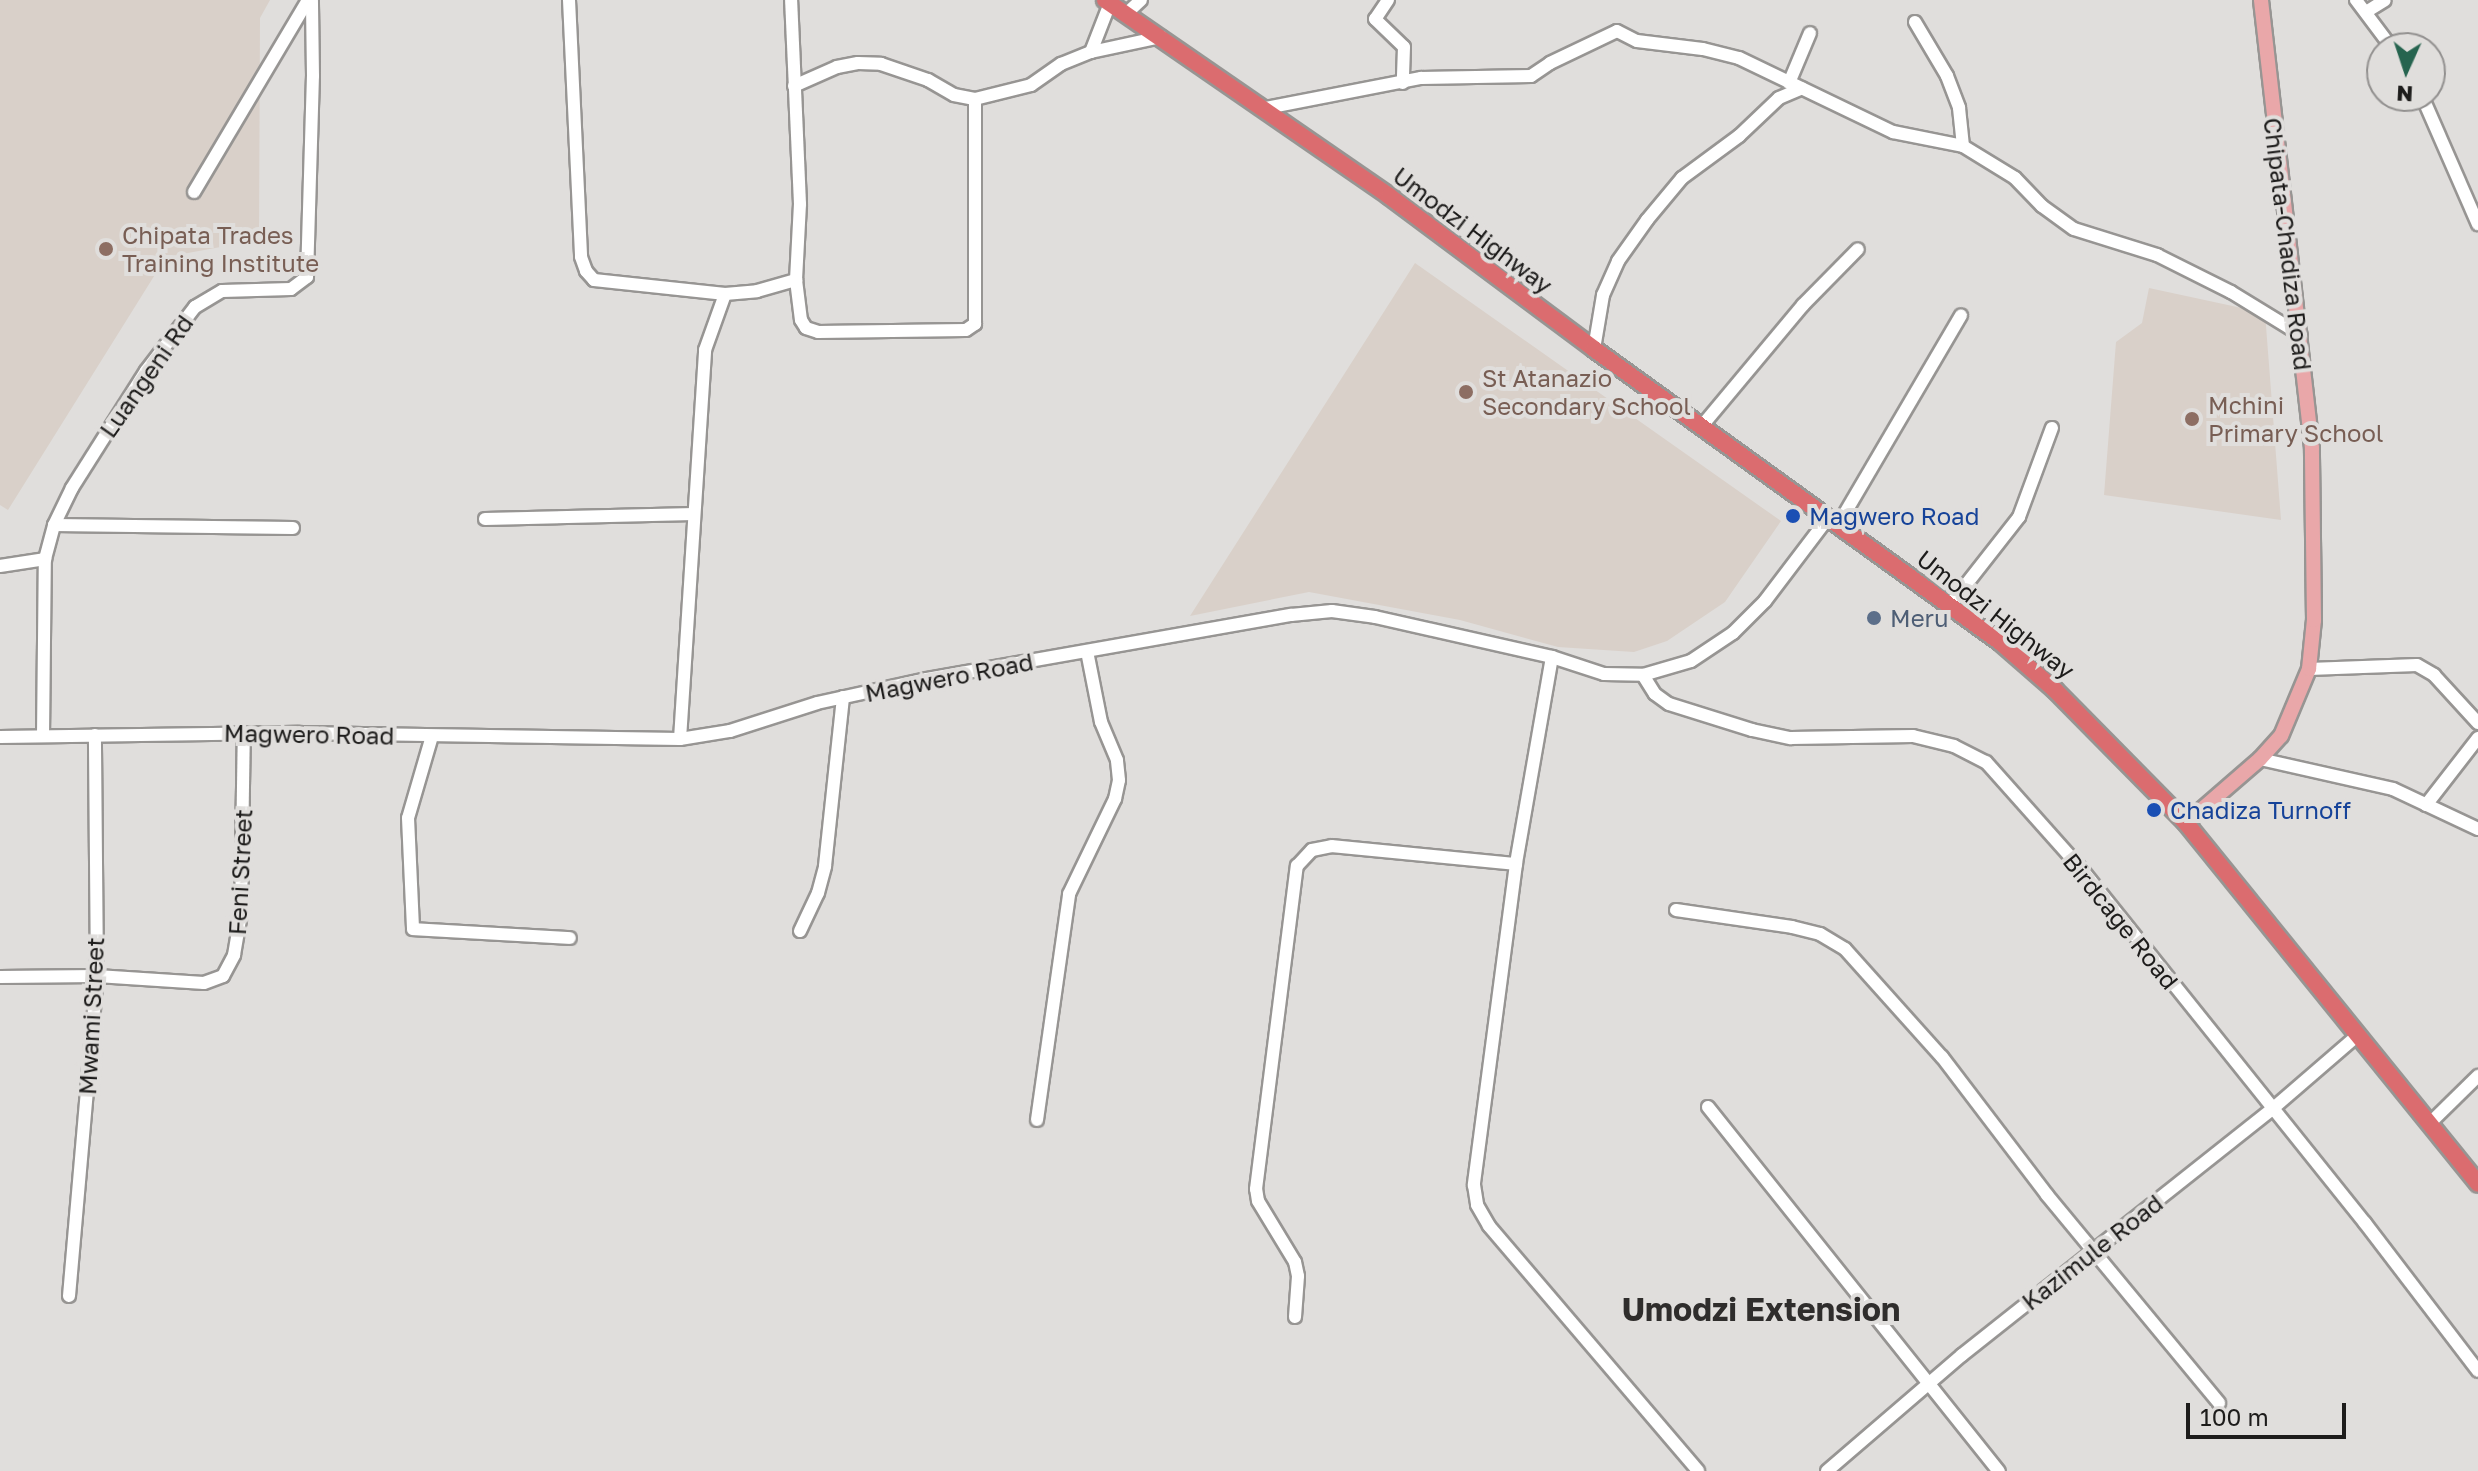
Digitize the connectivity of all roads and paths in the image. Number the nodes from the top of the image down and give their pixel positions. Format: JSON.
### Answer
{"nodes":[{"id":1,"x":310,"y":0,"type":"edge"},
{"id":2,"x":569,"y":0,"type":"edge"},
{"id":3,"x":791,"y":0,"type":"edge"},
{"id":4,"x":1141,"y":0,"type":"edge"},
{"id":5,"x":1388,"y":0,"type":"edge"},
{"id":6,"x":2261,"y":0,"type":"edge"},
{"id":7,"x":2356,"y":0,"type":"edge"},
{"id":8,"x":2385,"y":0,"type":"edge"},
{"id":9,"x":1108,"y":2,"type":"edge"},
{"id":10,"x":2366,"y":12,"type":"junction"},
{"id":11,"x":1127,"y":13,"type":"junction"},
{"id":12,"x":1915,"y":22,"type":"dead end"},
{"id":13,"x":2380,"y":32,"type":"edge"},
{"id":14,"x":1810,"y":33,"type":"dead end"},
{"id":15,"x":1161,"y":37,"type":"junction"},
{"id":16,"x":1091,"y":52,"type":"junction"},
{"id":17,"x":1403,"y":83,"type":"junction"},
{"id":18,"x":794,"y":86,"type":"junction"},
{"id":19,"x":1795,"y":86,"type":"junction"},
{"id":20,"x":975,"y":99,"type":"junction"},
{"id":21,"x":1266,"y":108,"type":"junction"},
{"id":22,"x":2429,"y":112,"type":"edge"},
{"id":23,"x":1963,"y":146,"type":"junction"},
{"id":24,"x":194,"y":192,"type":"dead end"},
{"id":25,"x":2478,"y":224,"type":"edge"},
{"id":26,"x":1858,"y":249,"type":"dead end"},
{"id":27,"x":796,"y":280,"type":"junction"},
{"id":28,"x":725,"y":294,"type":"junction"},
{"id":29,"x":1961,"y":315,"type":"dead end"},
{"id":30,"x":2301,"y":335,"type":"junction"},
{"id":31,"x":1594,"y":349,"type":"junction"},
{"id":32,"x":1701,"y":427,"type":"junction"},
{"id":33,"x":2052,"y":428,"type":"dead end"},
{"id":34,"x":694,"y":514,"type":"junction"},
{"id":35,"x":485,"y":519,"type":"dead end"},
{"id":36,"x":1833,"y":522,"type":"junction"},
{"id":37,"x":54,"y":525,"type":"junction"},
{"id":38,"x":293,"y":528,"type":"dead end"},
{"id":39,"x":45,"y":559,"type":"junction"},
{"id":40,"x":0,"y":566,"type":"edge"},
{"id":41,"x":1950,"y":605,"type":"junction"},
{"id":42,"x":1087,"y":651,"type":"junction"},
{"id":43,"x":1552,"y":657,"type":"junction"},
{"id":44,"x":2309,"y":669,"type":"junction"},
{"id":45,"x":1643,"y":675,"type":"junction"},
{"id":46,"x":843,"y":697,"type":"junction"},
{"id":47,"x":2478,"y":723,"type":"edge"},
{"id":48,"x":244,"y":733,"type":"junction"},
{"id":49,"x":95,"y":735,"type":"junction"},
{"id":50,"x":43,"y":736,"type":"junction"},
{"id":51,"x":432,"y":736,"type":"junction"},
{"id":52,"x":0,"y":737,"type":"edge"},
{"id":53,"x":2478,"y":738,"type":"edge"},
{"id":54,"x":680,"y":739,"type":"junction"},
{"id":55,"x":2260,"y":759,"type":"junction"},
{"id":56,"x":2426,"y":805,"type":"junction"},
{"id":57,"x":2186,"y":823,"type":"junction"},
{"id":58,"x":2478,"y":829,"type":"edge"},
{"id":59,"x":1516,"y":864,"type":"junction"},
{"id":60,"x":1676,"y":910,"type":"dead end"},
{"id":61,"x":800,"y":931,"type":"dead end"},
{"id":62,"x":570,"y":938,"type":"dead end"},
{"id":63,"x":97,"y":976,"type":"junction"},
{"id":64,"x":0,"y":977,"type":"edge"},
{"id":65,"x":2358,"y":1035,"type":"junction"},
{"id":66,"x":2478,"y":1076,"type":"edge"},
{"id":67,"x":1708,"y":1107,"type":"dead end"},
{"id":68,"x":2271,"y":1110,"type":"junction"},
{"id":69,"x":1037,"y":1120,"type":"dead end"},
{"id":70,"x":2429,"y":1124,"type":"junction"},
{"id":71,"x":2478,"y":1184,"type":"edge"},
{"id":72,"x":2095,"y":1249,"type":"junction"},
{"id":73,"x":69,"y":1296,"type":"dead end"},
{"id":74,"x":1295,"y":1317,"type":"dead end"},
{"id":75,"x":2478,"y":1371,"type":"edge"},
{"id":76,"x":1928,"y":1385,"type":"junction"},
{"id":77,"x":2219,"y":1403,"type":"dead end"},
{"id":78,"x":1698,"y":1471,"type":"edge"},
{"id":79,"x":1827,"y":1471,"type":"edge"},
{"id":80,"x":1999,"y":1471,"type":"edge"}],
"edges":[{"from":1,"to":24,"type":"street","name":"Luangeni Rd"},
{"from":1,"to":37,"type":"street","name":"Luangeni Rd"},
{"from":2,"to":28,"type":"street"},
{"from":3,"to":18,"type":"street"},
{"from":4,"to":11,"type":"street"},
{"from":5,"to":17,"type":"street"},
{"from":6,"to":30,"type":"main road","name":"Chipata-Chadiza Road"},
{"from":7,"to":10,"type":"street"},
{"from":8,"to":10,"type":"street"},
{"from":9,"to":11,"type":"highway","name":"Umodzi Highway"},
{"from":9,"to":16,"type":"street"},
{"from":10,"to":13,"type":"street"},
{"from":11,"to":15,"type":"highway","name":"Umodzi Highway"},
{"from":12,"to":23,"type":"street"},
{"from":14,"to":19,"type":"street"},
{"from":15,"to":16,"type":"street"},
{"from":15,"to":21,"type":"highway","name":"Umodzi Highway"},
{"from":16,"to":20,"type":"street"},
{"from":17,"to":19,"type":"street"},
{"from":17,"to":21,"type":"street"},
{"from":18,"to":20,"type":"street"},
{"from":18,"to":27,"type":"street"},
{"from":19,"to":23,"type":"street"},
{"from":19,"to":31,"type":"street"},
{"from":20,"to":27,"type":"street"},
{"from":21,"to":31,"type":"highway","name":"Umodzi Highway"},
{"from":22,"to":25,"type":"street"},
{"from":23,"to":30,"type":"street"},
{"from":26,"to":32,"type":"street"},
{"from":27,"to":28,"type":"street"},
{"from":28,"to":34,"type":"street"},
{"from":29,"to":36,"type":"street","name":"Magwero Road"},
{"from":30,"to":44,"type":"main road","name":"Chipata-Chadiza Road"},
{"from":31,"to":32,"type":"highway","name":"Umodzi Highway"},
{"from":32,"to":36,"type":"highway","name":"Umodzi Highway"},
{"from":33,"to":41,"type":"street"},
{"from":34,"to":35,"type":"street"},
{"from":34,"to":54,"type":"street"},
{"from":36,"to":41,"type":"highway","name":"Umodzi Highway"},
{"from":36,"to":45,"type":"street","name":"Magwero Road"},
{"from":37,"to":38,"type":"street"},
{"from":37,"to":39,"type":"street","name":"Luangeni Rd"},
{"from":39,"to":40,"type":"street"},
{"from":39,"to":50,"type":"street","name":"Luangeni Rd"},
{"from":41,"to":57,"type":"highway","name":"Umodzi Highway"},
{"from":42,"to":43,"type":"street","name":"Magwero Road"},
{"from":42,"to":46,"type":"street","name":"Magwero Road"},
{"from":42,"to":69,"type":"street"},
{"from":43,"to":45,"type":"street","name":"Magwero Road"},
{"from":43,"to":59,"type":"street"},
{"from":44,"to":47,"type":"street"},
{"from":44,"to":55,"type":"main road","name":"Chipata-Chadiza Road"},
{"from":45,"to":68,"type":"street","name":"Birdcage Road"},
{"from":46,"to":54,"type":"street","name":"Magwero Road"},
{"from":46,"to":61,"type":"street"},
{"from":48,"to":49,"type":"street","name":"Magwero Road"},
{"from":48,"to":51,"type":"street","name":"Magwero Road"},
{"from":48,"to":63,"type":"street","name":"Feni Street"},
{"from":49,"to":50,"type":"street","name":"Magwero Road"},
{"from":49,"to":63,"type":"street","name":"Mwami Street"},
{"from":50,"to":52,"type":"street","name":"Magwero Road"},
{"from":51,"to":54,"type":"street","name":"Magwero Road"},
{"from":51,"to":62,"type":"street"},
{"from":53,"to":56,"type":"street"},
{"from":55,"to":56,"type":"street"},
{"from":55,"to":57,"type":"main road","name":"Chipata-Chadiza Road"},
{"from":56,"to":58,"type":"street"},
{"from":57,"to":65,"type":"highway","name":"Umodzi Highway"},
{"from":59,"to":74,"type":"street"},
{"from":59,"to":78,"type":"street"},
{"from":60,"to":72,"type":"street"},
{"from":63,"to":64,"type":"street","name":"Feni Street"},
{"from":63,"to":73,"type":"street","name":"Mwami Street"},
{"from":65,"to":68,"type":"street","name":"Kazimule Road"},
{"from":65,"to":70,"type":"highway","name":"Umodzi Highway"},
{"from":66,"to":70,"type":"street"},
{"from":67,"to":76,"type":"street"},
{"from":68,"to":72,"type":"street","name":"Kazimule Road"},
{"from":68,"to":75,"type":"street","name":"Birdcage Road"},
{"from":70,"to":71,"type":"highway","name":"Umodzi Highway"},
{"from":72,"to":76,"type":"street","name":"Kazimule Road"},
{"from":72,"to":77,"type":"street"},
{"from":76,"to":79,"type":"street","name":"Kazimule Road"},
{"from":76,"to":80,"type":"street"}]}
